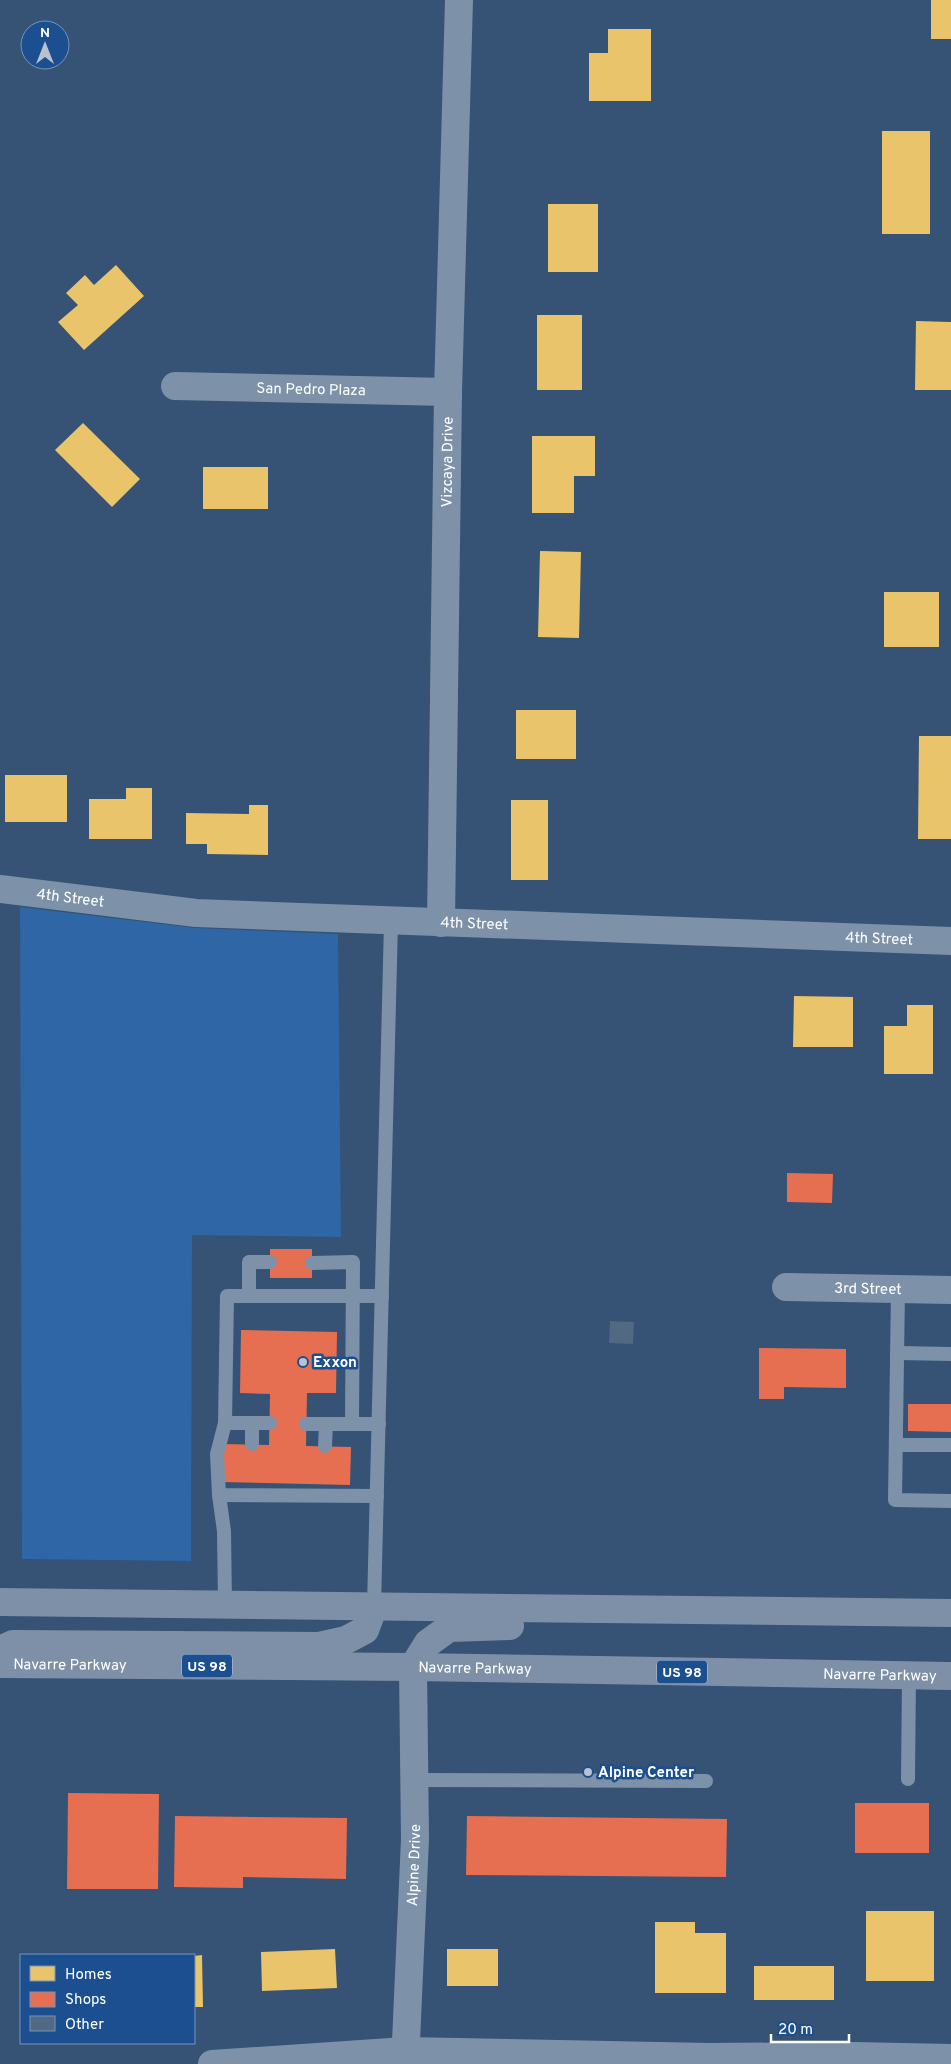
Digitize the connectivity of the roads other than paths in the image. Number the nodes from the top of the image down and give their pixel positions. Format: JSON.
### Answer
{"nodes":[{"id":1,"x":459,"y":0,"type":"edge"},
{"id":2,"x":175,"y":386,"type":"dead end"},
{"id":3,"x":448,"y":392,"type":"junction"},
{"id":4,"x":0,"y":890,"type":"edge"},
{"id":5,"x":391,"y":922,"type":"junction"},
{"id":6,"x":441,"y":923,"type":"junction"},
{"id":7,"x":951,"y":941,"type":"edge"},
{"id":8,"x":270,"y":1262,"type":"dead end"},
{"id":9,"x":312,"y":1263,"type":"dead end"},
{"id":10,"x":786,"y":1287,"type":"dead end"},
{"id":11,"x":898,"y":1289,"type":"junction"},
{"id":12,"x":951,"y":1290,"type":"edge"},
{"id":13,"x":249,"y":1296,"type":"junction"},
{"id":14,"x":354,"y":1296,"type":"junction"},
{"id":15,"x":382,"y":1296,"type":"junction"},
{"id":16,"x":898,"y":1353,"type":"junction"},
{"id":17,"x":951,"y":1354,"type":"edge"},
{"id":18,"x":225,"y":1423,"type":"junction"},
{"id":19,"x":252,"y":1423,"type":"junction"},
{"id":20,"x":270,"y":1423,"type":"dead end"},
{"id":21,"x":306,"y":1424,"type":"dead end"},
{"id":22,"x":326,"y":1424,"type":"junction"},
{"id":23,"x":352,"y":1424,"type":"junction"},
{"id":24,"x":379,"y":1424,"type":"junction"},
{"id":25,"x":252,"y":1444,"type":"dead end"},
{"id":26,"x":896,"y":1445,"type":"junction"},
{"id":27,"x":951,"y":1445,"type":"edge"},
{"id":28,"x":325,"y":1446,"type":"dead end"},
{"id":29,"x":219,"y":1495,"type":"junction"},
{"id":30,"x":377,"y":1496,"type":"junction"},
{"id":31,"x":951,"y":1500,"type":"edge"},
{"id":32,"x":0,"y":1602,"type":"edge"},
{"id":33,"x":225,"y":1604,"type":"junction"},
{"id":34,"x":374,"y":1606,"type":"junction"},
{"id":35,"x":821,"y":1610,"type":"junction"},
{"id":36,"x":951,"y":1613,"type":"edge"},
{"id":37,"x":0,"y":1650,"type":"edge"},
{"id":38,"x":0,"y":1664,"type":"edge"},
{"id":39,"x":413,"y":1668,"type":"junction"},
{"id":40,"x":909,"y":1675,"type":"junction"},
{"id":41,"x":951,"y":1676,"type":"edge"},
{"id":42,"x":908,"y":1779,"type":"dead end"},
{"id":43,"x":414,"y":1780,"type":"junction"},
{"id":44,"x":706,"y":1781,"type":"dead end"},
{"id":45,"x":405,"y":2057,"type":"edge"},
{"id":46,"x":951,"y":2058,"type":"edge"},
{"id":47,"x":710,"y":2061,"type":"edge"},
{"id":48,"x":212,"y":2064,"type":"edge"}],
"edges":[{"from":1,"to":3,"type":"street","name":"Vizcaya Drive"},
{"from":2,"to":3,"type":"street","name":"San Pedro Plaza"},
{"from":3,"to":6,"type":"street","name":"Vizcaya Drive"},
{"from":4,"to":5,"type":"street","name":"4th Street"},
{"from":5,"to":6,"type":"street","name":"4th Street"},
{"from":5,"to":15,"type":"lane"},
{"from":6,"to":7,"type":"street","name":"4th Street"},
{"from":8,"to":13,"type":"lane"},
{"from":9,"to":14,"type":"lane"},
{"from":10,"to":11,"type":"street","name":"3rd Street"},
{"from":11,"to":12,"type":"street","name":"3rd Street"},
{"from":11,"to":16,"type":"lane"},
{"from":13,"to":14,"type":"lane"},
{"from":13,"to":18,"type":"lane"},
{"from":14,"to":15,"type":"lane"},
{"from":14,"to":23,"type":"lane"},
{"from":15,"to":24,"type":"lane"},
{"from":16,"to":17,"type":"lane"},
{"from":16,"to":26,"type":"lane"},
{"from":18,"to":19,"type":"lane"},
{"from":18,"to":29,"type":"lane"},
{"from":19,"to":20,"type":"lane"},
{"from":19,"to":25,"type":"lane"},
{"from":21,"to":22,"type":"lane"},
{"from":22,"to":23,"type":"lane"},
{"from":22,"to":28,"type":"lane"},
{"from":23,"to":24,"type":"lane"},
{"from":24,"to":30,"type":"lane"},
{"from":26,"to":27,"type":"lane"},
{"from":26,"to":31,"type":"lane"},
{"from":29,"to":30,"type":"lane"},
{"from":29,"to":33,"type":"lane"},
{"from":30,"to":34,"type":"lane"},
{"from":32,"to":33,"type":"highway"},
{"from":33,"to":34,"type":"highway"},
{"from":34,"to":35,"type":"highway"},
{"from":34,"to":37,"type":"highway"},
{"from":35,"to":36,"type":"highway"},
{"from":35,"to":39,"type":"highway"},
{"from":38,"to":39,"type":"highway","name":"Navarre Parkway","number":"US 98"},
{"from":39,"to":40,"type":"highway","name":"Navarre Parkway","number":"US 98"},
{"from":39,"to":43,"type":"street","name":"Alpine Drive"},
{"from":40,"to":41,"type":"highway","name":"Navarre Parkway","number":"US 98"},
{"from":40,"to":42,"type":"lane"},
{"from":43,"to":44,"type":"lane"},
{"from":43,"to":45,"type":"street","name":"Alpine Drive"},
{"from":45,"to":47,"type":"street"},
{"from":45,"to":48,"type":"street"},
{"from":46,"to":47,"type":"street"}]}
